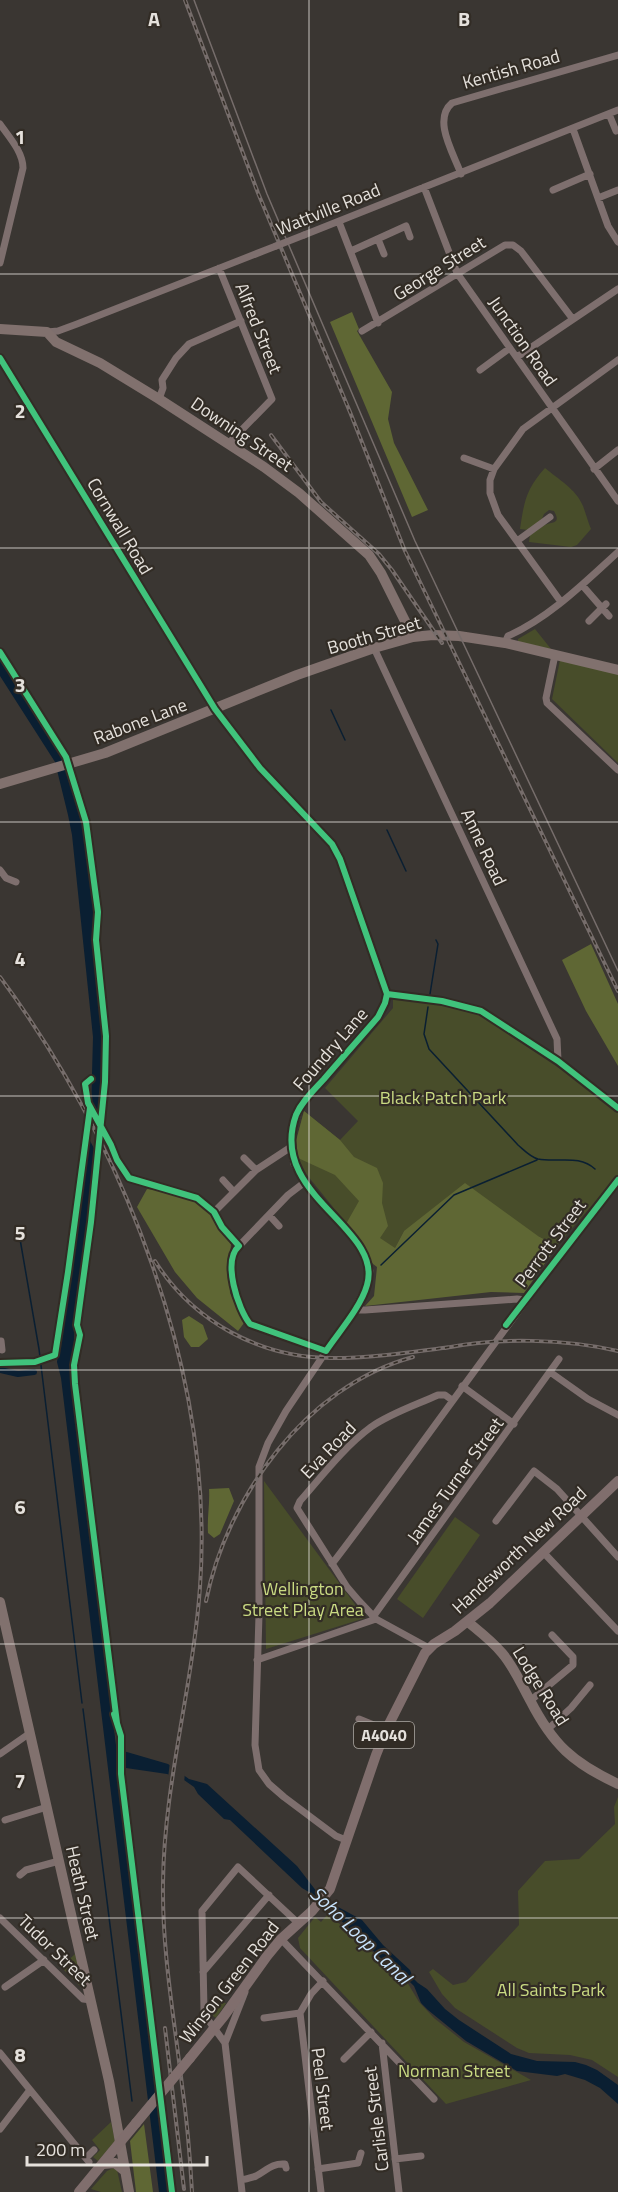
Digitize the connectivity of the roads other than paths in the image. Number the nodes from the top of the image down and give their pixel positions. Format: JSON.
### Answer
{"nodes":[{"id":1,"x":618,"y":55,"type":"edge"},
{"id":2,"x":618,"y":110,"type":"edge"},
{"id":3,"x":609,"y":114,"type":"junction"},
{"id":4,"x":0,"y":124,"type":"edge"},
{"id":5,"x":573,"y":129,"type":"junction"},
{"id":6,"x":616,"y":130,"type":"dead end"},
{"id":7,"x":461,"y":174,"type":"junction"},
{"id":8,"x":590,"y":174,"type":"junction"},
{"id":9,"x":424,"y":187,"type":"junction"},
{"id":10,"x":553,"y":190,"type":"dead end"},
{"id":11,"x":618,"y":190,"type":"edge"},
{"id":12,"x":598,"y":198,"type":"junction"},
{"id":13,"x":339,"y":222,"type":"junction"},
{"id":14,"x":410,"y":237,"type":"dead end"},
{"id":15,"x":378,"y":239,"type":"junction"},
{"id":16,"x":618,"y":242,"type":"edge"},
{"id":17,"x":351,"y":251,"type":"junction"},
{"id":18,"x":384,"y":255,"type":"dead end"},
{"id":19,"x":0,"y":263,"type":"edge"},
{"id":20,"x":219,"y":268,"type":"junction"},
{"id":21,"x":457,"y":273,"type":"junction"},
{"id":22,"x":618,"y":289,"type":"edge"},
{"id":23,"x":572,"y":318,"type":"junction"},
{"id":24,"x":241,"y":321,"type":"junction"},
{"id":25,"x":378,"y":323,"type":"junction"},
{"id":26,"x":0,"y":329,"type":"edge"},
{"id":27,"x":362,"y":331,"type":"dead end"},
{"id":28,"x":47,"y":332,"type":"junction"},
{"id":29,"x":510,"y":348,"type":"junction"},
{"id":30,"x":517,"y":357,"type":"junction"},
{"id":31,"x":0,"y":358,"type":"edge"},
{"id":32,"x":618,"y":360,"type":"edge"},
{"id":33,"x":480,"y":370,"type":"dead end"},
{"id":34,"x":159,"y":399,"type":"junction"},
{"id":35,"x":552,"y":406,"type":"junction"},
{"id":36,"x":228,"y":444,"type":"junction"},
{"id":37,"x":618,"y":450,"type":"edge"},
{"id":38,"x":464,"y":458,"type":"dead end"},
{"id":39,"x":494,"y":469,"type":"junction"},
{"id":40,"x":594,"y":469,"type":"junction"},
{"id":41,"x":618,"y":501,"type":"edge"},
{"id":42,"x":550,"y":517,"type":"dead end"},
{"id":43,"x":517,"y":540,"type":"junction"},
{"id":44,"x":618,"y":552,"type":"edge"},
{"id":45,"x":582,"y":585,"type":"junction"},
{"id":46,"x":561,"y":602,"type":"junction"},
{"id":47,"x":604,"y":606,"type":"junction"},
{"id":48,"x":609,"y":616,"type":"dead end"},
{"id":49,"x":589,"y":621,"type":"dead end"},
{"id":50,"x":412,"y":637,"type":"junction"},
{"id":51,"x":505,"y":643,"type":"junction"},
{"id":52,"x":374,"y":648,"type":"junction"},
{"id":53,"x":555,"y":655,"type":"junction"},
{"id":54,"x":618,"y":669,"type":"edge"},
{"id":55,"x":215,"y":709,"type":"junction"},
{"id":56,"x":618,"y":771,"type":"edge"},
{"id":57,"x":0,"y":784,"type":"edge"},
{"id":58,"x":0,"y":870,"type":"edge"},
{"id":59,"x":16,"y":882,"type":"dead end"},
{"id":60,"x":387,"y":994,"type":"junction"},
{"id":61,"x":558,"y":1061,"type":"junction"},
{"id":62,"x":618,"y":1108,"type":"edge"},
{"id":63,"x":291,"y":1147,"type":"junction"},
{"id":64,"x":244,"y":1158,"type":"dead end"},
{"id":65,"x":256,"y":1170,"type":"junction"},
{"id":66,"x":223,"y":1180,"type":"dead end"},
{"id":67,"x":618,"y":1180,"type":"edge"},
{"id":68,"x":305,"y":1182,"type":"junction"},
{"id":69,"x":234,"y":1192,"type":"junction"},
{"id":70,"x":220,"y":1206,"type":"junction"},
{"id":71,"x":214,"y":1212,"type":"dead end"},
{"id":72,"x":228,"y":1212,"type":"dead end"},
{"id":73,"x":269,"y":1215,"type":"junction"},
{"id":74,"x":279,"y":1226,"type":"dead end"},
{"id":75,"x":236,"y":1246,"type":"dead end"},
{"id":76,"x":525,"y":1300,"type":"junction"},
{"id":77,"x":354,"y":1310,"type":"junction"},
{"id":78,"x":0,"y":1340,"type":"edge"},
{"id":79,"x":2,"y":1350,"type":"dead end"},
{"id":80,"x":559,"y":1359,"type":"dead end"},
{"id":81,"x":550,"y":1372,"type":"junction"},
{"id":82,"x":462,"y":1386,"type":"junction"},
{"id":83,"x":452,"y":1400,"type":"junction"},
{"id":84,"x":618,"y":1415,"type":"edge"},
{"id":85,"x":514,"y":1424,"type":"junction"},
{"id":86,"x":618,"y":1482,"type":"edge"},
{"id":87,"x":580,"y":1516,"type":"junction"},
{"id":88,"x":496,"y":1521,"type":"dead end"},
{"id":89,"x":543,"y":1552,"type":"junction"},
{"id":90,"x":618,"y":1557,"type":"edge"},
{"id":91,"x":332,"y":1564,"type":"junction"},
{"id":92,"x":0,"y":1602,"type":"edge"},
{"id":93,"x":374,"y":1618,"type":"junction"},
{"id":94,"x":468,"y":1622,"type":"junction"},
{"id":95,"x":618,"y":1631,"type":"edge"},
{"id":96,"x":552,"y":1635,"type":"dead end"},
{"id":97,"x":429,"y":1648,"type":"junction"},
{"id":98,"x":256,"y":1660,"type":"junction"},
{"id":99,"x":590,"y":1685,"type":"dead end"},
{"id":100,"x":530,"y":1701,"type":"junction"},
{"id":101,"x":359,"y":1719,"type":"dead end"},
{"id":102,"x":386,"y":1730,"type":"junction"},
{"id":103,"x":547,"y":1730,"type":"junction"},
{"id":104,"x":30,"y":1733,"type":"junction"},
{"id":105,"x":0,"y":1754,"type":"edge"},
{"id":106,"x":618,"y":1784,"type":"edge"},
{"id":107,"x":47,"y":1807,"type":"junction"},
{"id":108,"x":5,"y":1820,"type":"dead end"},
{"id":109,"x":346,"y":1840,"type":"junction"},
{"id":110,"x":59,"y":1861,"type":"junction"},
{"id":111,"x":20,"y":1863,"type":"dead end"},
{"id":112,"x":270,"y":1895,"type":"junction"},
{"id":113,"x":0,"y":1918,"type":"edge"},
{"id":114,"x":298,"y":1923,"type":"junction"},
{"id":115,"x":281,"y":1939,"type":"junction"},
{"id":116,"x":44,"y":1960,"type":"junction"},
{"id":117,"x":203,"y":1972,"type":"junction"},
{"id":118,"x":9,"y":1973,"type":"dead end"},
{"id":119,"x":253,"y":1973,"type":"junction"},
{"id":120,"x":323,"y":1981,"type":"junction"},
{"id":121,"x":13,"y":1982,"type":"junction"},
{"id":122,"x":5,"y":1987,"type":"dead end"},
{"id":123,"x":91,"y":2000,"type":"junction"},
{"id":124,"x":300,"y":2013,"type":"junction"},
{"id":125,"x":264,"y":2018,"type":"dead end"},
{"id":126,"x":214,"y":2028,"type":"junction"},
{"id":127,"x":371,"y":2032,"type":"junction"},
{"id":128,"x":225,"y":2043,"type":"junction"},
{"id":129,"x":382,"y":2043,"type":"junction"},
{"id":130,"x":0,"y":2054,"type":"edge"},
{"id":131,"x":344,"y":2059,"type":"dead end"},
{"id":132,"x":30,"y":2090,"type":"junction"},
{"id":133,"x":434,"y":2098,"type":"dead end"},
{"id":134,"x":0,"y":2129,"type":"edge"},
{"id":135,"x":120,"y":2142,"type":"junction"},
{"id":136,"x":94,"y":2150,"type":"dead end"},
{"id":137,"x":361,"y":2153,"type":"dead end"},
{"id":138,"x":421,"y":2156,"type":"dead end"},
{"id":139,"x":395,"y":2159,"type":"junction"},
{"id":140,"x":103,"y":2164,"type":"junction"},
{"id":141,"x":286,"y":2168,"type":"dead end"},
{"id":142,"x":318,"y":2169,"type":"junction"},
{"id":143,"x":125,"y":2171,"type":"junction"},
{"id":144,"x":241,"y":2180,"type":"junction"},
{"id":145,"x":79,"y":2192,"type":"edge"},
{"id":146,"x":129,"y":2192,"type":"edge"},
{"id":147,"x":242,"y":2192,"type":"edge"},
{"id":148,"x":321,"y":2192,"type":"edge"},
{"id":149,"x":399,"y":2192,"type":"edge"}],
"edges":[{"from":1,"to":7,"type":"street","name":"Kentish Road"},
{"from":2,"to":3,"type":"street","name":"Wattville Road"},
{"from":3,"to":5,"type":"street","name":"Wattville Road"},
{"from":3,"to":6,"type":"street"},
{"from":4,"to":19,"type":"street"},
{"from":5,"to":7,"type":"street","name":"Wattville Road"},
{"from":5,"to":8,"type":"street"},
{"from":7,"to":9,"type":"street","name":"Wattville Road"},
{"from":8,"to":10,"type":"street"},
{"from":8,"to":12,"type":"street"},
{"from":9,"to":13,"type":"street","name":"Wattville Road"},
{"from":9,"to":21,"type":"street","name":"Junction Road"},
{"from":11,"to":12,"type":"street"},
{"from":12,"to":16,"type":"street"},
{"from":13,"to":17,"type":"street"},
{"from":13,"to":20,"type":"street","name":"Wattville Road","bridge":true},
{"from":14,"to":15,"type":"street"},
{"from":15,"to":17,"type":"street"},
{"from":15,"to":18,"type":"street"},
{"from":17,"to":25,"type":"street"},
{"from":20,"to":24,"type":"street","name":"Alfred Street"},
{"from":20,"to":28,"type":"street","name":"Wattville Road"},
{"from":21,"to":23,"type":"street","name":"George Street"},
{"from":21,"to":25,"type":"street","name":"George Street"},
{"from":21,"to":29,"type":"street","name":"Junction Road"},
{"from":22,"to":23,"type":"street"},
{"from":23,"to":30,"type":"street"},
{"from":24,"to":34,"type":"street"},
{"from":24,"to":36,"type":"street","name":"Alfred Street"},
{"from":25,"to":27,"type":"street","name":"George Street"},
{"from":26,"to":28,"type":"main road"},
{"from":28,"to":34,"type":"main road","name":"Downing Street"},
{"from":29,"to":30,"type":"street","name":"Junction Road"},
{"from":29,"to":33,"type":"street"},
{"from":30,"to":35,"type":"street","name":"Junction Road"},
{"from":31,"to":55,"type":"street","name":"Cornwall Road"},
{"from":32,"to":35,"type":"street"},
{"from":34,"to":36,"type":"main road","name":"Downing Street"},
{"from":35,"to":39,"type":"street"},
{"from":35,"to":40,"type":"street","name":"Junction Road"},
{"from":36,"to":50,"type":"main road","name":"Downing Street"},
{"from":37,"to":40,"type":"street"},
{"from":38,"to":39,"type":"street"},
{"from":39,"to":43,"type":"street"},
{"from":40,"to":41,"type":"street","name":"Junction Road"},
{"from":42,"to":43,"type":"street"},
{"from":43,"to":46,"type":"street"},
{"from":44,"to":45,"type":"street"},
{"from":45,"to":46,"type":"street"},
{"from":45,"to":47,"type":"street"},
{"from":46,"to":51,"type":"street"},
{"from":47,"to":48,"type":"street"},
{"from":47,"to":49,"type":"street"},
{"from":50,"to":51,"type":"main road","name":"Booth Street"},
{"from":50,"to":52,"type":"main road","name":"Booth Street"},
{"from":51,"to":53,"type":"main road","name":"Booth Street"},
{"from":52,"to":55,"type":"main road","name":"Booth Street"},
{"from":52,"to":61,"type":"street","name":"Anne Road"},
{"from":53,"to":54,"type":"main road","name":"Booth Street"},
{"from":53,"to":56,"type":"street"},
{"from":55,"to":57,"type":"main road","name":"Rabone Lane"},
{"from":55,"to":60,"type":"street"},
{"from":58,"to":59,"type":"street"},
{"from":60,"to":61,"type":"street"},
{"from":60,"to":63,"type":"street","name":"Foundry Lane"},
{"from":61,"to":62,"type":"street"},
{"from":63,"to":65,"type":"street"},
{"from":63,"to":68,"type":"street","name":"Foundry Lane"},
{"from":64,"to":65,"type":"street"},
{"from":65,"to":69,"type":"street"},
{"from":66,"to":69,"type":"street"},
{"from":67,"to":76,"type":"street","name":"Perrott Street"},
{"from":68,"to":73,"type":"street"},
{"from":68,"to":77,"type":"street","name":"Foundry Lane"},
{"from":69,"to":70,"type":"street"},
{"from":70,"to":71,"type":"street"},
{"from":70,"to":72,"type":"street"},
{"from":73,"to":74,"type":"street"},
{"from":73,"to":75,"type":"street"},
{"from":76,"to":77,"type":"street"},
{"from":76,"to":82,"type":"street","name":"Perrott Street"},
{"from":77,"to":98,"type":"street","name":"Foundry Lane"},
{"from":78,"to":79,"type":"street"},
{"from":80,"to":81,"type":"street","name":"James Turner Street"},
{"from":81,"to":84,"type":"street"},
{"from":81,"to":85,"type":"street","name":"James Turner Street"},
{"from":82,"to":83,"type":"street","name":"Perrott Street"},
{"from":82,"to":85,"type":"street"},
{"from":83,"to":91,"type":"street","name":"Perrott Street"},
{"from":83,"to":91,"type":"street","name":"Eva Road"},
{"from":85,"to":93,"type":"street","name":"James Turner Street"},
{"from":86,"to":87,"type":"main road","name":"Handsworth New Road","number":"A4040"},
{"from":87,"to":88,"type":"street"},
{"from":87,"to":89,"type":"main road","name":"Handsworth New Road","number":"A4040"},
{"from":87,"to":90,"type":"street"},
{"from":89,"to":94,"type":"main road","name":"Handsworth New Road","number":"A4040"},
{"from":89,"to":95,"type":"street"},
{"from":91,"to":93,"type":"street"},
{"from":92,"to":104,"type":"main road","name":"Heath Street"},
{"from":93,"to":97,"type":"street"},
{"from":93,"to":98,"type":"street"},
{"from":94,"to":97,"type":"main road","name":"Handsworth New Road","number":"A4040"},
{"from":94,"to":100,"type":"main road","name":"Lodge Road"},
{"from":96,"to":100,"type":"street"},
{"from":97,"to":102,"type":"main road","number":"A4040"},
{"from":98,"to":109,"type":"street"},
{"from":99,"to":103,"type":"street"},
{"from":100,"to":103,"type":"main road","name":"Lodge Road"},
{"from":101,"to":102,"type":"street"},
{"from":102,"to":109,"type":"main road","number":"A4040"},
{"from":103,"to":106,"type":"main road","name":"Lodge Road"},
{"from":104,"to":105,"type":"street"},
{"from":104,"to":107,"type":"main road","name":"Heath Street"},
{"from":107,"to":108,"type":"street"},
{"from":107,"to":110,"type":"main road","name":"Heath Street"},
{"from":109,"to":114,"type":"main road","name":"Winson Green Road","number":"A4040"},
{"from":110,"to":111,"type":"street"},
{"from":110,"to":123,"type":"main road","name":"Heath Street"},
{"from":112,"to":114,"type":"street"},
{"from":112,"to":117,"type":"street"},
{"from":112,"to":117,"type":"street"},
{"from":113,"to":116,"type":"street","name":"Tudor Street"},
{"from":114,"to":115,"type":"main road","name":"Winson Green Road","number":"A4040"},
{"from":115,"to":119,"type":"main road","name":"Winson Green Road","number":"A4040"},
{"from":115,"to":120,"type":"street"},
{"from":116,"to":121,"type":"street"},
{"from":116,"to":123,"type":"street","name":"Tudor Street"},
{"from":117,"to":126,"type":"street"},
{"from":118,"to":121,"type":"street"},
{"from":119,"to":126,"type":"main road","name":"Winson Green Road","number":"A4040"},
{"from":119,"to":128,"type":"street"},
{"from":120,"to":124,"type":"street"},
{"from":120,"to":127,"type":"street"},
{"from":121,"to":122,"type":"street"},
{"from":123,"to":135,"type":"main road","name":"Heath Street"},
{"from":124,"to":125,"type":"street"},
{"from":124,"to":142,"type":"street","name":"Peel Street"},
{"from":126,"to":128,"type":"street"},
{"from":126,"to":135,"type":"main road","name":"Winson Green Road","number":"A4040","bridge":true},
{"from":127,"to":129,"type":"street"},
{"from":127,"to":131,"type":"street"},
{"from":128,"to":144,"type":"street"},
{"from":129,"to":133,"type":"street"},
{"from":129,"to":139,"type":"street","name":"Carlisle Street"},
{"from":130,"to":132,"type":"street"},
{"from":132,"to":134,"type":"street"},
{"from":132,"to":136,"type":"street"},
{"from":135,"to":140,"type":"main road","name":"Winson Green Road","number":"A4040"},
{"from":135,"to":143,"type":"main road","name":"Heath Street"},
{"from":137,"to":142,"type":"street"},
{"from":138,"to":139,"type":"street"},
{"from":139,"to":149,"type":"street","name":"Carlisle Street"},
{"from":140,"to":143,"type":"main road"},
{"from":140,"to":145,"type":"main road","name":"Winson Green Road","number":"A4040"},
{"from":141,"to":144,"type":"street"},
{"from":142,"to":148,"type":"street","name":"Peel Street"},
{"from":143,"to":146,"type":"main road","name":"Heath Street"},
{"from":144,"to":147,"type":"street"}]}
